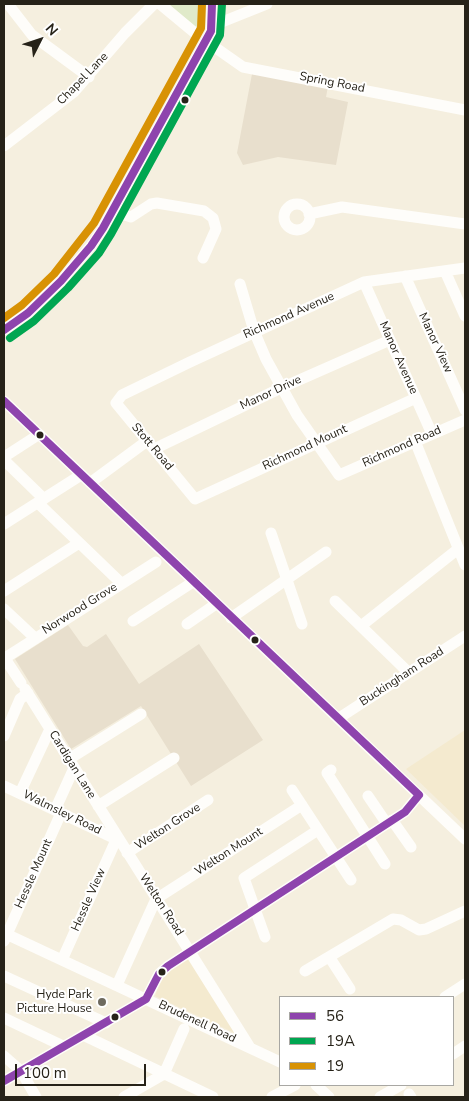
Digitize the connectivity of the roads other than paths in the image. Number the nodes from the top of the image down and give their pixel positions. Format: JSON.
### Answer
{"nodes":[{"id":1,"x":8,"y":4,"type":"edge"},
{"id":2,"x":154,"y":4,"type":"edge"},
{"id":3,"x":160,"y":4,"type":"edge"},
{"id":4,"x":212,"y":4,"type":"edge"},
{"id":5,"x":267,"y":4,"type":"edge"},
{"id":6,"x":212,"y":22,"type":"junction"},
{"id":7,"x":194,"y":33,"type":"dead end"},
{"id":8,"x":206,"y":41,"type":"junction"},
{"id":9,"x":89,"y":76,"type":"junction"},
{"id":10,"x":461,"y":109,"type":"edge"},
{"id":11,"x":4,"y":146,"type":"edge"},
{"id":12,"x":113,"y":211,"type":"junction"},
{"id":13,"x":309,"y":214,"type":"dead end"},
{"id":14,"x":465,"y":224,"type":"edge"},
{"id":15,"x":203,"y":258,"type":"dead end"},
{"id":16,"x":465,"y":268,"type":"edge"},
{"id":17,"x":445,"y":271,"type":"junction"},
{"id":18,"x":405,"y":276,"type":"junction"},
{"id":19,"x":364,"y":282,"type":"junction"},
{"id":20,"x":240,"y":284,"type":"dead end"},
{"id":21,"x":465,"y":316,"type":"edge"},
{"id":22,"x":4,"y":330,"type":"edge"},
{"id":23,"x":254,"y":331,"type":"junction"},
{"id":24,"x":390,"y":340,"type":"junction"},
{"id":25,"x":281,"y":388,"type":"junction"},
{"id":26,"x":122,"y":396,"type":"joint"},
{"id":27,"x":416,"y":398,"type":"junction"},
{"id":28,"x":4,"y":401,"type":"edge"},
{"id":29,"x":465,"y":410,"type":"edge"},
{"id":30,"x":465,"y":420,"type":"edge"},
{"id":31,"x":432,"y":434,"type":"junction"},
{"id":32,"x":38,"y":435,"type":"junction"},
{"id":33,"x":415,"y":441,"type":"junction"},
{"id":34,"x":315,"y":442,"type":"junction"},
{"id":35,"x":150,"y":445,"type":"junction"},
{"id":36,"x":4,"y":458,"type":"edge"},
{"id":37,"x":81,"y":474,"type":"junction"},
{"id":38,"x":90,"y":483,"type":"junction"},
{"id":39,"x":194,"y":499,"type":"joint"},
{"id":40,"x":41,"y":501,"type":"junction"},
{"id":41,"x":4,"y":524,"type":"edge"},
{"id":42,"x":272,"y":533,"type":"dead end"},
{"id":43,"x":80,"y":543,"type":"junction"},
{"id":44,"x":458,"y":549,"type":"junction"},
{"id":45,"x":326,"y":552,"type":"dead end"},
{"id":46,"x":156,"y":562,"type":"dead end"},
{"id":47,"x":465,"y":565,"type":"edge"},
{"id":48,"x":287,"y":579,"type":"junction"},
{"id":49,"x":193,"y":582,"type":"junction"},
{"id":50,"x":122,"y":583,"type":"junction"},
{"id":51,"x":4,"y":591,"type":"edge"},
{"id":52,"x":335,"y":600,"type":"dead end"},
{"id":53,"x":216,"y":604,"type":"junction"},
{"id":54,"x":4,"y":609,"type":"edge"},
{"id":55,"x":231,"y":618,"type":"junction"},
{"id":56,"x":133,"y":621,"type":"dead end"},
{"id":57,"x":187,"y":624,"type":"dead end"},
{"id":58,"x":302,"y":624,"type":"dead end"},
{"id":59,"x":362,"y":626,"type":"junction"},
{"id":60,"x":465,"y":636,"type":"edge"},
{"id":61,"x":35,"y":638,"type":"junction"},
{"id":62,"x":4,"y":657,"type":"edge"},
{"id":63,"x":408,"y":672,"type":"junction"},
{"id":64,"x":25,"y":688,"type":"junction"},
{"id":65,"x":141,"y":714,"type":"dead end"},
{"id":66,"x":339,"y":718,"type":"junction"},
{"id":67,"x":50,"y":729,"type":"junction"},
{"id":68,"x":4,"y":736,"type":"edge"},
{"id":69,"x":174,"y":758,"type":"dead end"},
{"id":70,"x":72,"y":764,"type":"junction"},
{"id":71,"x":331,"y":770,"type":"dead end"},
{"id":72,"x":4,"y":787,"type":"edge"},
{"id":73,"x":292,"y":790,"type":"dead end"},
{"id":74,"x":20,"y":793,"type":"junction"},
{"id":75,"x":419,"y":795,"type":"junction"},
{"id":76,"x":368,"y":796,"type":"dead end"},
{"id":77,"x":208,"y":800,"type":"dead end"},
{"id":78,"x":302,"y":805,"type":"junction"},
{"id":79,"x":98,"y":806,"type":"junction"},
{"id":80,"x":58,"y":812,"type":"junction"},
{"id":81,"x":390,"y":822,"type":"junction"},
{"id":82,"x":318,"y":830,"type":"junction"},
{"id":83,"x":368,"y":836,"type":"junction"},
{"id":84,"x":118,"y":840,"type":"junction"},
{"id":85,"x":465,"y":840,"type":"edge"},
{"id":86,"x":411,"y":847,"type":"dead end"},
{"id":87,"x":127,"y":853,"type":"junction"},
{"id":88,"x":336,"y":856,"type":"junction"},
{"id":89,"x":385,"y":864,"type":"dead end"},
{"id":90,"x":351,"y":880,"type":"dead end"},
{"id":91,"x":156,"y":899,"type":"junction"},
{"id":92,"x":255,"y":908,"type":"junction"},
{"id":93,"x":465,"y":911,"type":"edge"},
{"id":94,"x":5,"y":936,"type":"edge"},
{"id":95,"x":265,"y":938,"type":"dead end"},
{"id":96,"x":190,"y":951,"type":"junction"},
{"id":97,"x":330,"y":958,"type":"junction"},
{"id":98,"x":62,"y":960,"type":"junction"},
{"id":99,"x":305,"y":971,"type":"dead end"},
{"id":100,"x":4,"y":976,"type":"edge"},
{"id":101,"x":465,"y":984,"type":"edge"},
{"id":102,"x":117,"y":985,"type":"junction"},
{"id":103,"x":350,"y":989,"type":"dead end"},
{"id":104,"x":447,"y":996,"type":"edge"},
{"id":105,"x":146,"y":999,"type":"junction"},
{"id":106,"x":4,"y":1018,"type":"edge"},
{"id":107,"x":106,"y":1023,"type":"junction"},
{"id":108,"x":184,"y":1029,"type":"dead end"},
{"id":109,"x":83,"y":1035,"type":"junction"},
{"id":110,"x":63,"y":1046,"type":"junction"},
{"id":111,"x":249,"y":1046,"type":"junction"},
{"id":112,"x":465,"y":1046,"type":"edge"},
{"id":113,"x":454,"y":1053,"type":"edge"},
{"id":114,"x":4,"y":1056,"type":"edge"},
{"id":115,"x":279,"y":1061,"type":"edge"},
{"id":116,"x":21,"y":1071,"type":"junction"},
{"id":117,"x":164,"y":1074,"type":"junction"},
{"id":118,"x":4,"y":1081,"type":"edge"},
{"id":119,"x":293,"y":1086,"type":"edge"},
{"id":120,"x":317,"y":1086,"type":"edge"},
{"id":121,"x":399,"y":1086,"type":"edge"},
{"id":122,"x":276,"y":1096,"type":"edge"},
{"id":123,"x":36,"y":1097,"type":"edge"},
{"id":124,"x":124,"y":1097,"type":"edge"},
{"id":125,"x":213,"y":1097,"type":"edge"},
{"id":126,"x":329,"y":1097,"type":"edge"},
{"id":127,"x":380,"y":1097,"type":"edge"}],
"edges":[{"from":1,"to":9,"type":"street"},
{"from":2,"to":9,"type":"street","name":"Chapel Lane"},
{"from":3,"to":7,"type":"street"},
{"from":4,"to":6,"type":"street"},
{"from":5,"to":6,"type":"street"},
{"from":6,"to":8,"type":"street"},
{"from":8,"to":10,"type":"street","name":"Spring Road"},
{"from":8,"to":12,"type":"street"},
{"from":9,"to":11,"type":"street","name":"Chapel Lane"},
{"from":12,"to":15,"type":"street"},
{"from":12,"to":22,"type":"street"},
{"from":13,"to":14,"type":"street"},
{"from":16,"to":17,"type":"street","name":"Richmond Avenue"},
{"from":17,"to":18,"type":"street","name":"Richmond Avenue"},
{"from":17,"to":21,"type":"street"},
{"from":18,"to":19,"type":"street","name":"Richmond Avenue"},
{"from":18,"to":29,"type":"street","name":"Manor View"},
{"from":19,"to":23,"type":"street","name":"Richmond Avenue"},
{"from":19,"to":24,"type":"street","name":"Manor Avenue"},
{"from":20,"to":23,"type":"street"},
{"from":23,"to":25,"type":"street"},
{"from":23,"to":26,"type":"street","name":"Richmond Avenue"},
{"from":24,"to":25,"type":"street","name":"Manor Drive"},
{"from":24,"to":27,"type":"street","name":"Manor Avenue"},
{"from":25,"to":34,"type":"street"},
{"from":25,"to":35,"type":"street","name":"Manor Drive"},
{"from":26,"to":35,"type":"street","name":"Stott Road"},
{"from":27,"to":31,"type":"street","name":"Manor Avenue"},
{"from":27,"to":34,"type":"street","name":"Richmond Mount"},
{"from":28,"to":32,"type":"street"},
{"from":30,"to":31,"type":"street","name":"Richmond Road"},
{"from":31,"to":33,"type":"street","name":"Richmond Road"},
{"from":32,"to":36,"type":"street"},
{"from":32,"to":37,"type":"street"},
{"from":33,"to":34,"type":"street","name":"Richmond Road"},
{"from":33,"to":44,"type":"street"},
{"from":34,"to":39,"type":"street","name":"Richmond Mount"},
{"from":35,"to":38,"type":"street","name":"Manor Drive"},
{"from":35,"to":39,"type":"street","name":"Stott Road"},
{"from":36,"to":40,"type":"street"},
{"from":37,"to":38,"type":"street"},
{"from":37,"to":40,"type":"street"},
{"from":38,"to":49,"type":"street"},
{"from":40,"to":41,"type":"street"},
{"from":40,"to":43,"type":"street"},
{"from":42,"to":48,"type":"street"},
{"from":43,"to":50,"type":"street"},
{"from":43,"to":51,"type":"street"},
{"from":44,"to":47,"type":"street"},
{"from":44,"to":59,"type":"street"},
{"from":45,"to":48,"type":"street"},
{"from":46,"to":50,"type":"street","name":"Norwood Grove"},
{"from":48,"to":55,"type":"street"},
{"from":48,"to":58,"type":"street"},
{"from":49,"to":53,"type":"street"},
{"from":49,"to":56,"type":"street"},
{"from":50,"to":61,"type":"street","name":"Norwood Grove"},
{"from":52,"to":59,"type":"street"},
{"from":53,"to":55,"type":"street"},
{"from":53,"to":57,"type":"street"},
{"from":54,"to":61,"type":"street"},
{"from":55,"to":66,"type":"street"},
{"from":59,"to":63,"type":"street"},
{"from":60,"to":63,"type":"street","name":"Buckingham Road"},
{"from":61,"to":62,"type":"street","name":"Norwood Grove"},
{"from":62,"to":64,"type":"street","name":"Cardigan Lane"},
{"from":63,"to":66,"type":"street","name":"Buckingham Road"},
{"from":64,"to":67,"type":"street","name":"Cardigan Lane"},
{"from":64,"to":68,"type":"street"},
{"from":65,"to":70,"type":"street"},
{"from":66,"to":75,"type":"street"},
{"from":67,"to":70,"type":"street","name":"Cardigan Lane"},
{"from":67,"to":74,"type":"street"},
{"from":69,"to":79,"type":"street"},
{"from":70,"to":79,"type":"street","name":"Cardigan Lane"},
{"from":70,"to":80,"type":"street","name":"Hessle Mount"},
{"from":71,"to":83,"type":"street"},
{"from":72,"to":74,"type":"street","name":"Walmsley Road"},
{"from":73,"to":78,"type":"street"},
{"from":74,"to":80,"type":"street","name":"Walmsley Road"},
{"from":75,"to":81,"type":"street"},
{"from":75,"to":85,"type":"street"},
{"from":76,"to":81,"type":"street"},
{"from":77,"to":87,"type":"street","name":"Welton Grove"},
{"from":78,"to":82,"type":"street"},
{"from":78,"to":91,"type":"street","name":"Welton Mount"},
{"from":79,"to":84,"type":"street","name":"Cardigan Lane"},
{"from":80,"to":84,"type":"street","name":"Walmsley Road"},
{"from":80,"to":94,"type":"street","name":"Hessle Mount"},
{"from":81,"to":83,"type":"street"},
{"from":81,"to":86,"type":"street"},
{"from":82,"to":88,"type":"street"},
{"from":82,"to":92,"type":"street"},
{"from":83,"to":88,"type":"street"},
{"from":83,"to":89,"type":"street"},
{"from":84,"to":87,"type":"street","name":"Welton Road"},
{"from":84,"to":98,"type":"street","name":"Hessle View"},
{"from":87,"to":91,"type":"street","name":"Welton Road"},
{"from":88,"to":90,"type":"street"},
{"from":88,"to":92,"type":"street"},
{"from":91,"to":96,"type":"street","name":"Welton Road"},
{"from":91,"to":102,"type":"street"},
{"from":92,"to":95,"type":"street"},
{"from":92,"to":96,"type":"street"},
{"from":93,"to":97,"type":"street"},
{"from":94,"to":98,"type":"street","name":"Brudenell Road"},
{"from":96,"to":105,"type":"street"},
{"from":96,"to":111,"type":"street","name":"Welton Road"},
{"from":97,"to":99,"type":"street"},
{"from":97,"to":103,"type":"street"},
{"from":98,"to":102,"type":"street","name":"Brudenell Road"},
{"from":100,"to":107,"type":"street"},
{"from":101,"to":104,"type":"street"},
{"from":102,"to":105,"type":"street","name":"Brudenell Road"},
{"from":105,"to":107,"type":"street"},
{"from":105,"to":111,"type":"street","name":"Brudenell Road"},
{"from":106,"to":110,"type":"street"},
{"from":107,"to":109,"type":"street"},
{"from":108,"to":117,"type":"street"},
{"from":109,"to":110,"type":"street"},
{"from":109,"to":117,"type":"street"},
{"from":110,"to":116,"type":"street"},
{"from":111,"to":115,"type":"street","name":"Brudenell Road"},
{"from":112,"to":113,"type":"street"},
{"from":114,"to":116,"type":"street"},
{"from":116,"to":118,"type":"street"},
{"from":116,"to":123,"type":"street"},
{"from":117,"to":124,"type":"street"},
{"from":117,"to":125,"type":"street"},
{"from":119,"to":122,"type":"street"},
{"from":120,"to":126,"type":"street"},
{"from":121,"to":127,"type":"street"}]}
